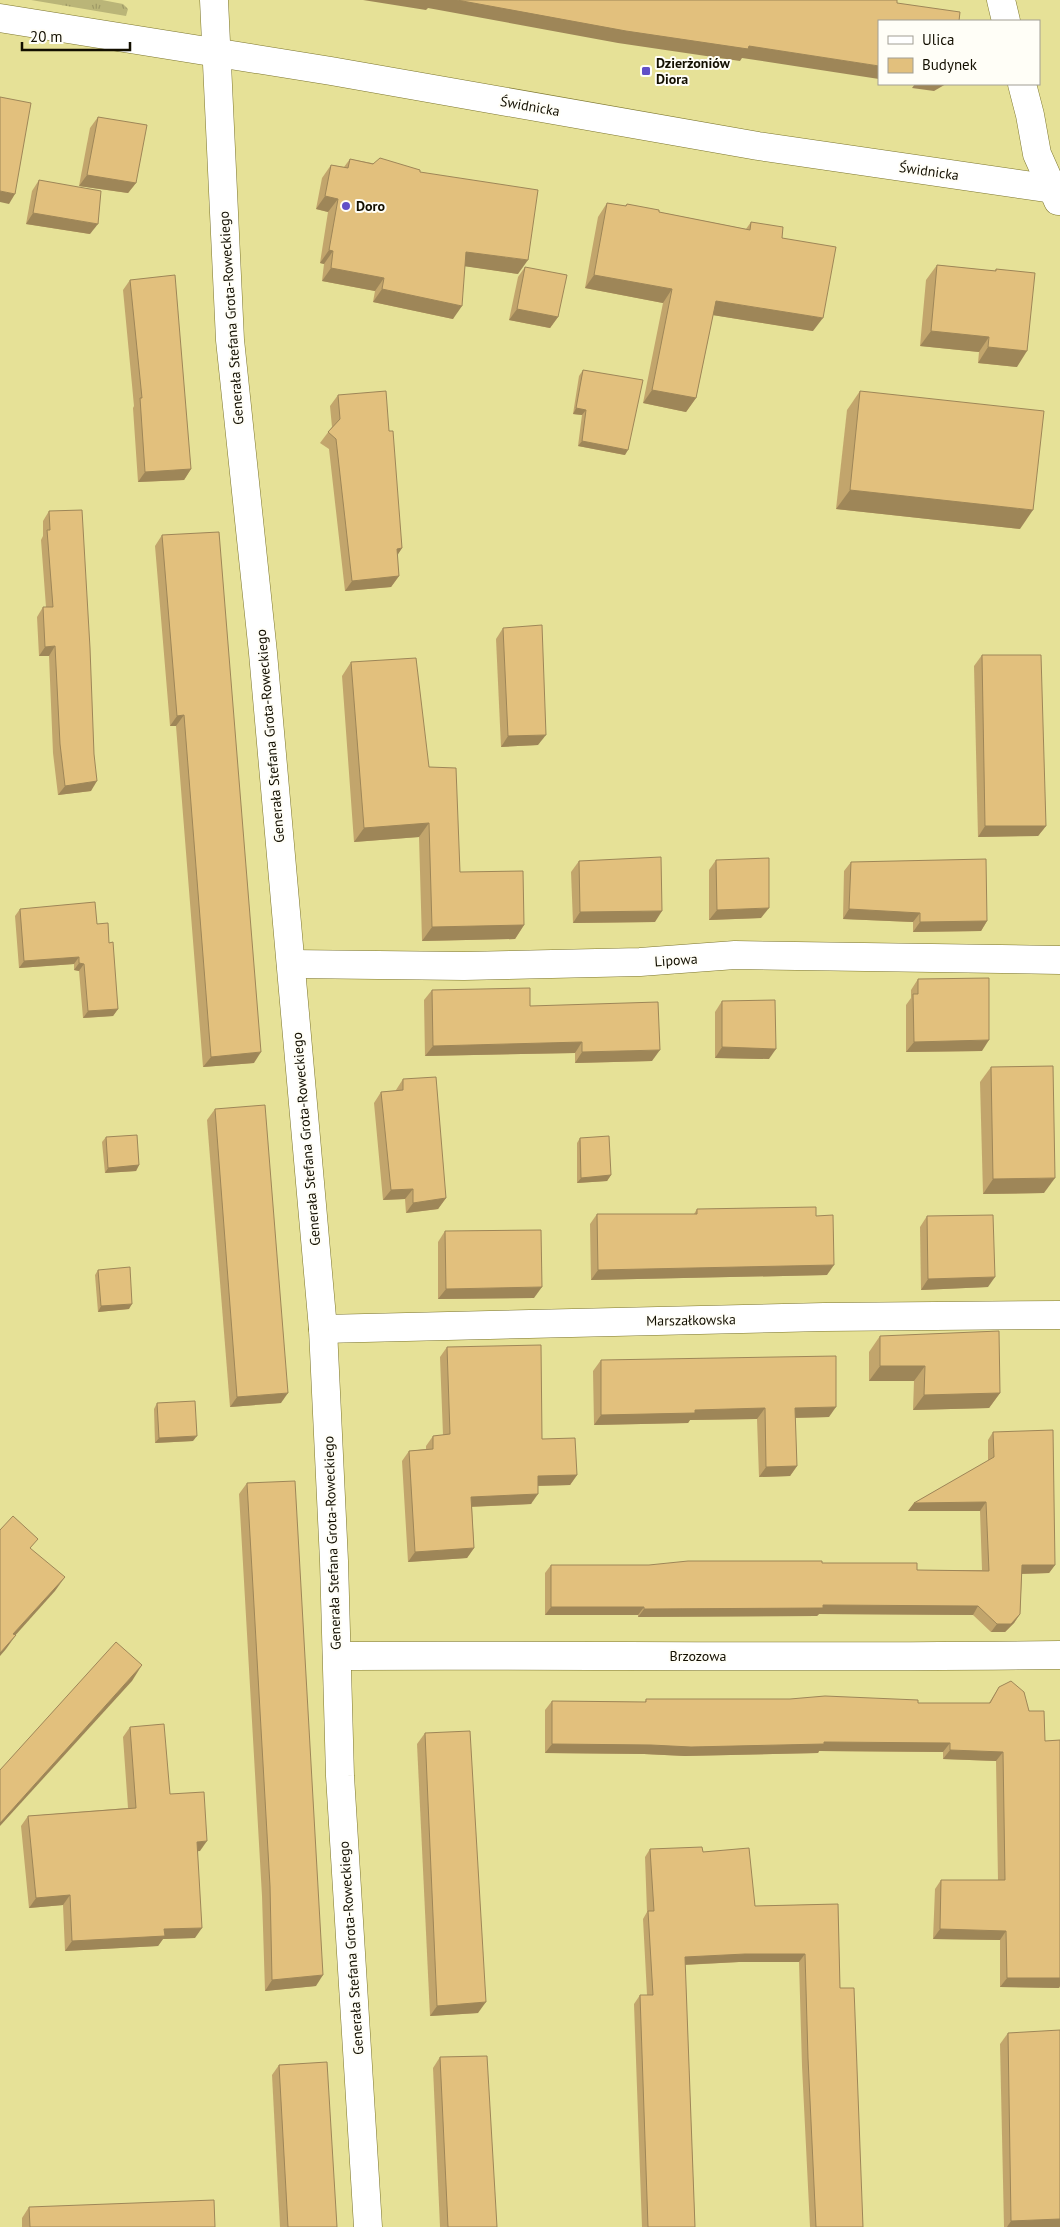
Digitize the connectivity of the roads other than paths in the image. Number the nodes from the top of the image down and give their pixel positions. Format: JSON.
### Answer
{"nodes":[{"id":1,"x":214,"y":0,"type":"edge"},
{"id":2,"x":1001,"y":0,"type":"edge"},
{"id":3,"x":0,"y":18,"type":"edge"},
{"id":4,"x":1006,"y":20,"type":"edge"},
{"id":5,"x":215,"y":54,"type":"junction"},
{"id":6,"x":1022,"y":85,"type":"edge"},
{"id":7,"x":1057,"y":195,"type":"edge"},
{"id":8,"x":1060,"y":960,"type":"edge"},
{"id":9,"x":291,"y":964,"type":"junction"},
{"id":10,"x":1060,"y":1316,"type":"edge"},
{"id":11,"x":323,"y":1329,"type":"junction"},
{"id":12,"x":1060,"y":1655,"type":"edge"},
{"id":13,"x":337,"y":1656,"type":"junction"},
{"id":14,"x":368,"y":2227,"type":"edge"}],
"edges":[{"from":1,"to":5,"type":"street","name":"Generała Stefana Grota-Roweckiego"},
{"from":2,"to":4,"type":"street"},
{"from":3,"to":5,"type":"street","name":"Świdnicka"},
{"from":5,"to":7,"type":"street","name":"Świdnicka"},
{"from":5,"to":9,"type":"street","name":"Generała Stefana Grota-Roweckiego"},
{"from":6,"to":7,"type":"street"},
{"from":8,"to":9,"type":"street","name":"Lipowa"},
{"from":9,"to":11,"type":"street","name":"Generała Stefana Grota-Roweckiego"},
{"from":10,"to":11,"type":"street","name":"Marszałkowska"},
{"from":11,"to":13,"type":"street","name":"Generała Stefana Grota-Roweckiego"},
{"from":12,"to":13,"type":"street","name":"Brzozowa"},
{"from":13,"to":14,"type":"street","name":"Generała Stefana Grota-Roweckiego"}]}
